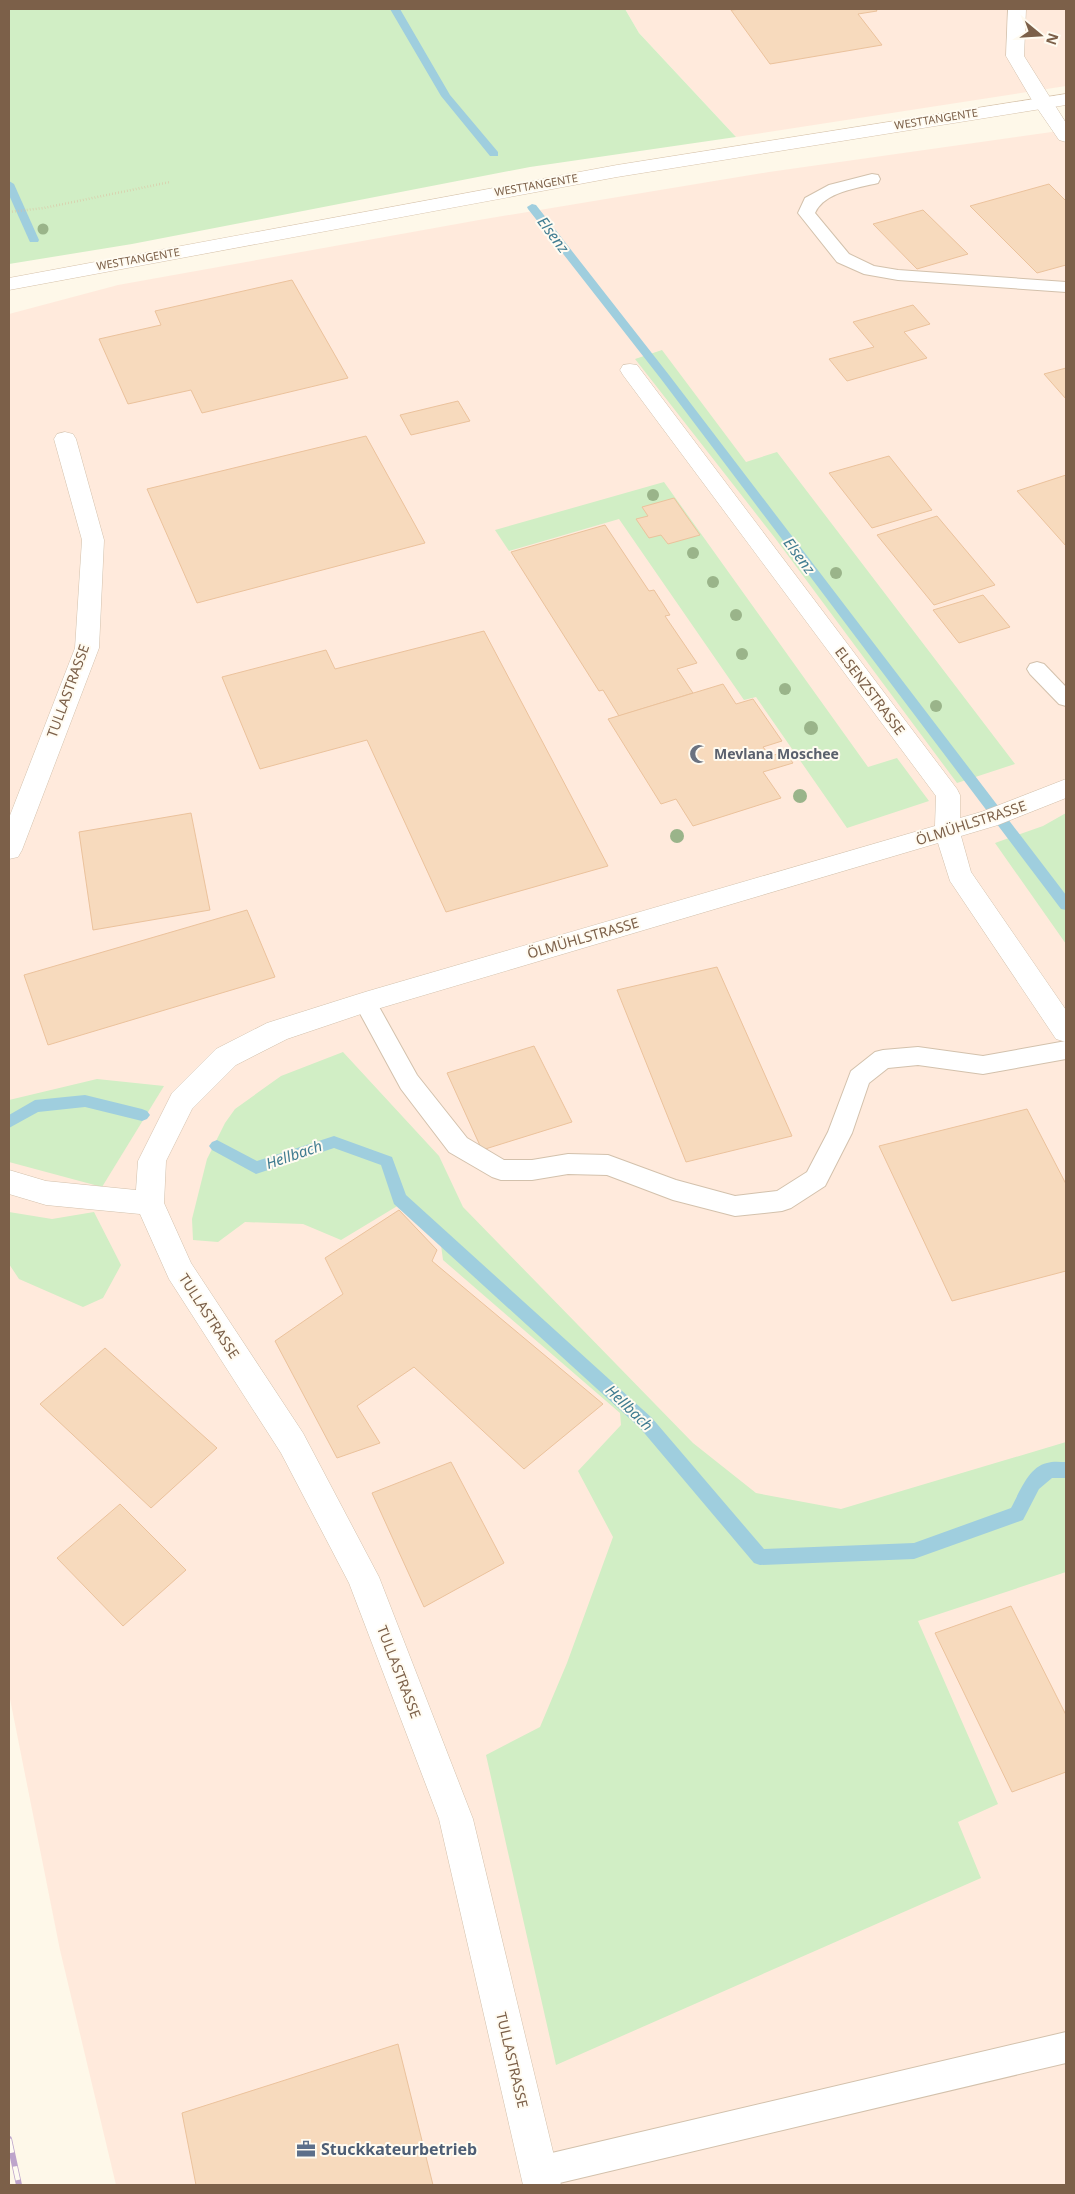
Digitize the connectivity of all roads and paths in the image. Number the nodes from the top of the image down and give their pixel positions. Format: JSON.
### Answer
{"nodes":[{"id":1,"x":1017,"y":9,"type":"edge"},
{"id":2,"x":1066,"y":98,"type":"edge"},
{"id":3,"x":1042,"y":102,"type":"junction"},
{"id":4,"x":1066,"y":136,"type":"edge"},
{"id":5,"x":872,"y":179,"type":"dead end"},
{"id":6,"x":170,"y":182,"type":"dead end"},
{"id":7,"x":9,"y":212,"type":"edge"},
{"id":8,"x":9,"y":284,"type":"edge"},
{"id":9,"x":1066,"y":287,"type":"edge"},
{"id":10,"x":630,"y":370,"type":"dead end"},
{"id":11,"x":65,"y":439,"type":"dead end"},
{"id":12,"x":1037,"y":669,"type":"dead end"},
{"id":13,"x":1066,"y":699,"type":"edge"},
{"id":14,"x":1060,"y":792,"type":"edge"},
{"id":15,"x":947,"y":832,"type":"junction"},
{"id":16,"x":9,"y":850,"type":"edge"},
{"id":17,"x":365,"y":1002,"type":"junction"},
{"id":18,"x":1066,"y":1031,"type":"edge"},
{"id":19,"x":1066,"y":1050,"type":"edge"},
{"id":20,"x":152,"y":1161,"type":"joint"},
{"id":21,"x":9,"y":1182,"type":"edge"},
{"id":22,"x":150,"y":1203,"type":"junction"},
{"id":23,"x":1066,"y":2047,"type":"edge"},
{"id":24,"x":540,"y":2179,"type":"edge"}],
"edges":[{"from":1,"to":3,"type":"street"},
{"from":2,"to":3,"type":"street","name":"WESTTANGENTE"},
{"from":3,"to":4,"type":"street"},
{"from":3,"to":8,"type":"street","name":"WESTTANGENTE"},
{"from":5,"to":9,"type":"lane"},
{"from":6,"to":7,"type":"path"},
{"from":10,"to":15,"type":"street","name":"ELSENZSTRASSE"},
{"from":11,"to":16,"type":"street","name":"TULLASTRASSE"},
{"from":12,"to":13,"type":"lane"},
{"from":14,"to":15,"type":"street","name":"ÖLMÜHLSTRASSE"},
{"from":15,"to":17,"type":"street","name":"ÖLMÜHLSTRASSE"},
{"from":15,"to":18,"type":"street","name":"ELSENZSTRASSE"},
{"from":17,"to":19,"type":"lane"},
{"from":17,"to":20,"type":"street","name":"ÖLMÜHLSTRASSE"},
{"from":20,"to":22,"type":"street","name":"TULLASTRASSE"},
{"from":21,"to":22,"type":"street"},
{"from":22,"to":24,"type":"street","name":"TULLASTRASSE"},
{"from":23,"to":24,"type":"lane"}]}
